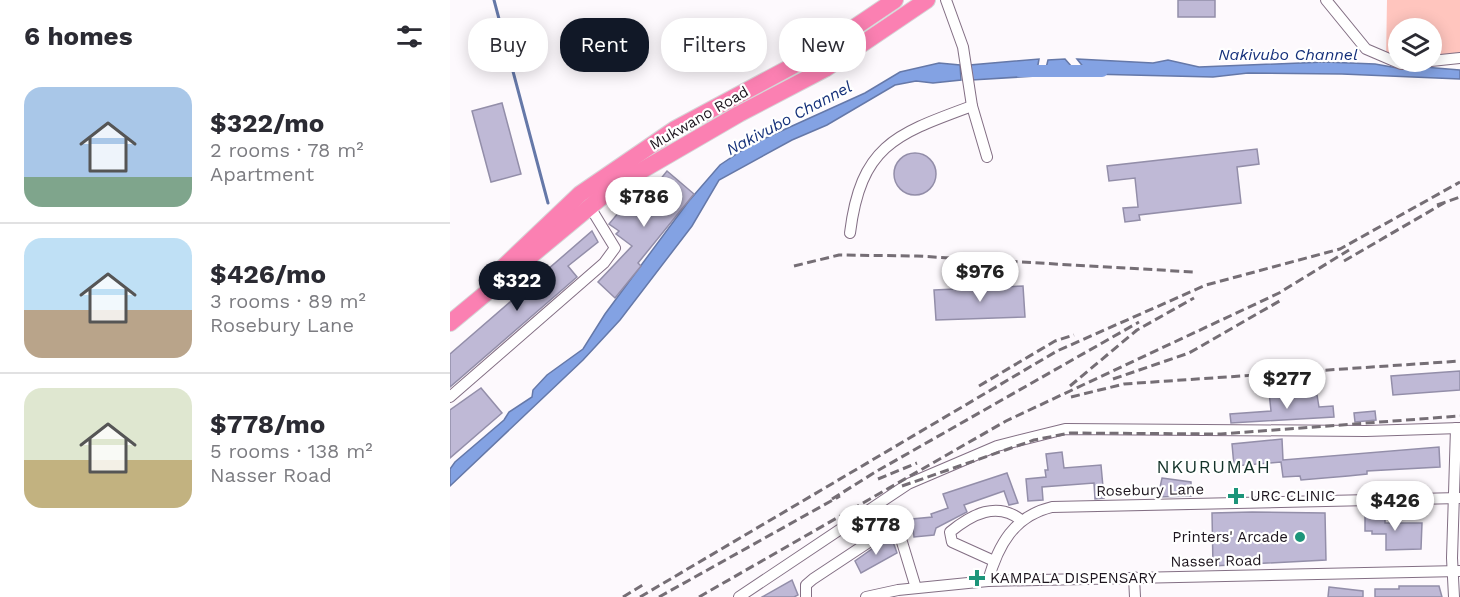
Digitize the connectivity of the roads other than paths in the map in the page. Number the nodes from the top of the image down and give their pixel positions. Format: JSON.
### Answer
{"nodes":[{"id":1,"x":895,"y":0,"type":"edge"},
{"id":2,"x":927,"y":0,"type":"edge"},
{"id":3,"x":946,"y":0,"type":"edge"},
{"id":4,"x":1326,"y":0,"type":"edge"},
{"id":5,"x":881,"y":5,"type":"edge"},
{"id":6,"x":1388,"y":58,"type":"edge"},
{"id":7,"x":1460,"y":58,"type":"edge"},
{"id":8,"x":1442,"y":60,"type":"edge"},
{"id":9,"x":972,"y":106,"type":"junction"},
{"id":10,"x":987,"y":157,"type":"dead end"},
{"id":11,"x":590,"y":207,"type":"junction"},
{"id":12,"x":850,"y":233,"type":"dead end"},
{"id":13,"x":468,"y":308,"type":"junction"},
{"id":14,"x":450,"y":323,"type":"edge"},
{"id":15,"x":450,"y":397,"type":"edge"},
{"id":16,"x":1458,"y":428,"type":"edge"},
{"id":17,"x":1458,"y":498,"type":"edge"},
{"id":18,"x":1021,"y":520,"type":"junction"},
{"id":19,"x":994,"y":561,"type":"junction"},
{"id":20,"x":1457,"y":571,"type":"edge"},
{"id":21,"x":1134,"y":577,"type":"junction"},
{"id":22,"x":988,"y":581,"type":"junction"},
{"id":23,"x":916,"y":588,"type":"junction"},
{"id":24,"x":739,"y":597,"type":"edge"},
{"id":25,"x":806,"y":597,"type":"edge"},
{"id":26,"x":866,"y":597,"type":"edge"},
{"id":27,"x":1135,"y":597,"type":"edge"},
{"id":28,"x":1454,"y":597,"type":"edge"}],
"edges":[{"from":1,"to":5,"type":"highway","name":"Mukwano Road"},
{"from":2,"to":11,"type":"highway"},
{"from":3,"to":9,"type":"street"},
{"from":4,"to":6,"type":"street"},
{"from":5,"to":13,"type":"highway","name":"Mukwano Road"},
{"from":7,"to":8,"type":"street"},
{"from":9,"to":10,"type":"street"},
{"from":9,"to":12,"type":"street"},
{"from":11,"to":13,"type":"highway"},
{"from":11,"to":15,"type":"street"},
{"from":13,"to":14,"type":"highway"},
{"from":16,"to":17,"type":"street"},
{"from":16,"to":24,"type":"street"},
{"from":17,"to":18,"type":"street","name":"Rosebury Lane"},
{"from":17,"to":20,"type":"street"},
{"from":18,"to":19,"type":"street"},
{"from":18,"to":19,"type":"street"},
{"from":19,"to":22,"type":"street"},
{"from":20,"to":21,"type":"street","name":"Nasser Road"},
{"from":20,"to":28,"type":"street"},
{"from":21,"to":22,"type":"street","name":"Nasser Road"},
{"from":21,"to":27,"type":"street"},
{"from":22,"to":23,"type":"street","name":"Nasser Road"},
{"from":23,"to":25,"type":"street"},
{"from":23,"to":26,"type":"street","name":"Nasser Road"}]}
